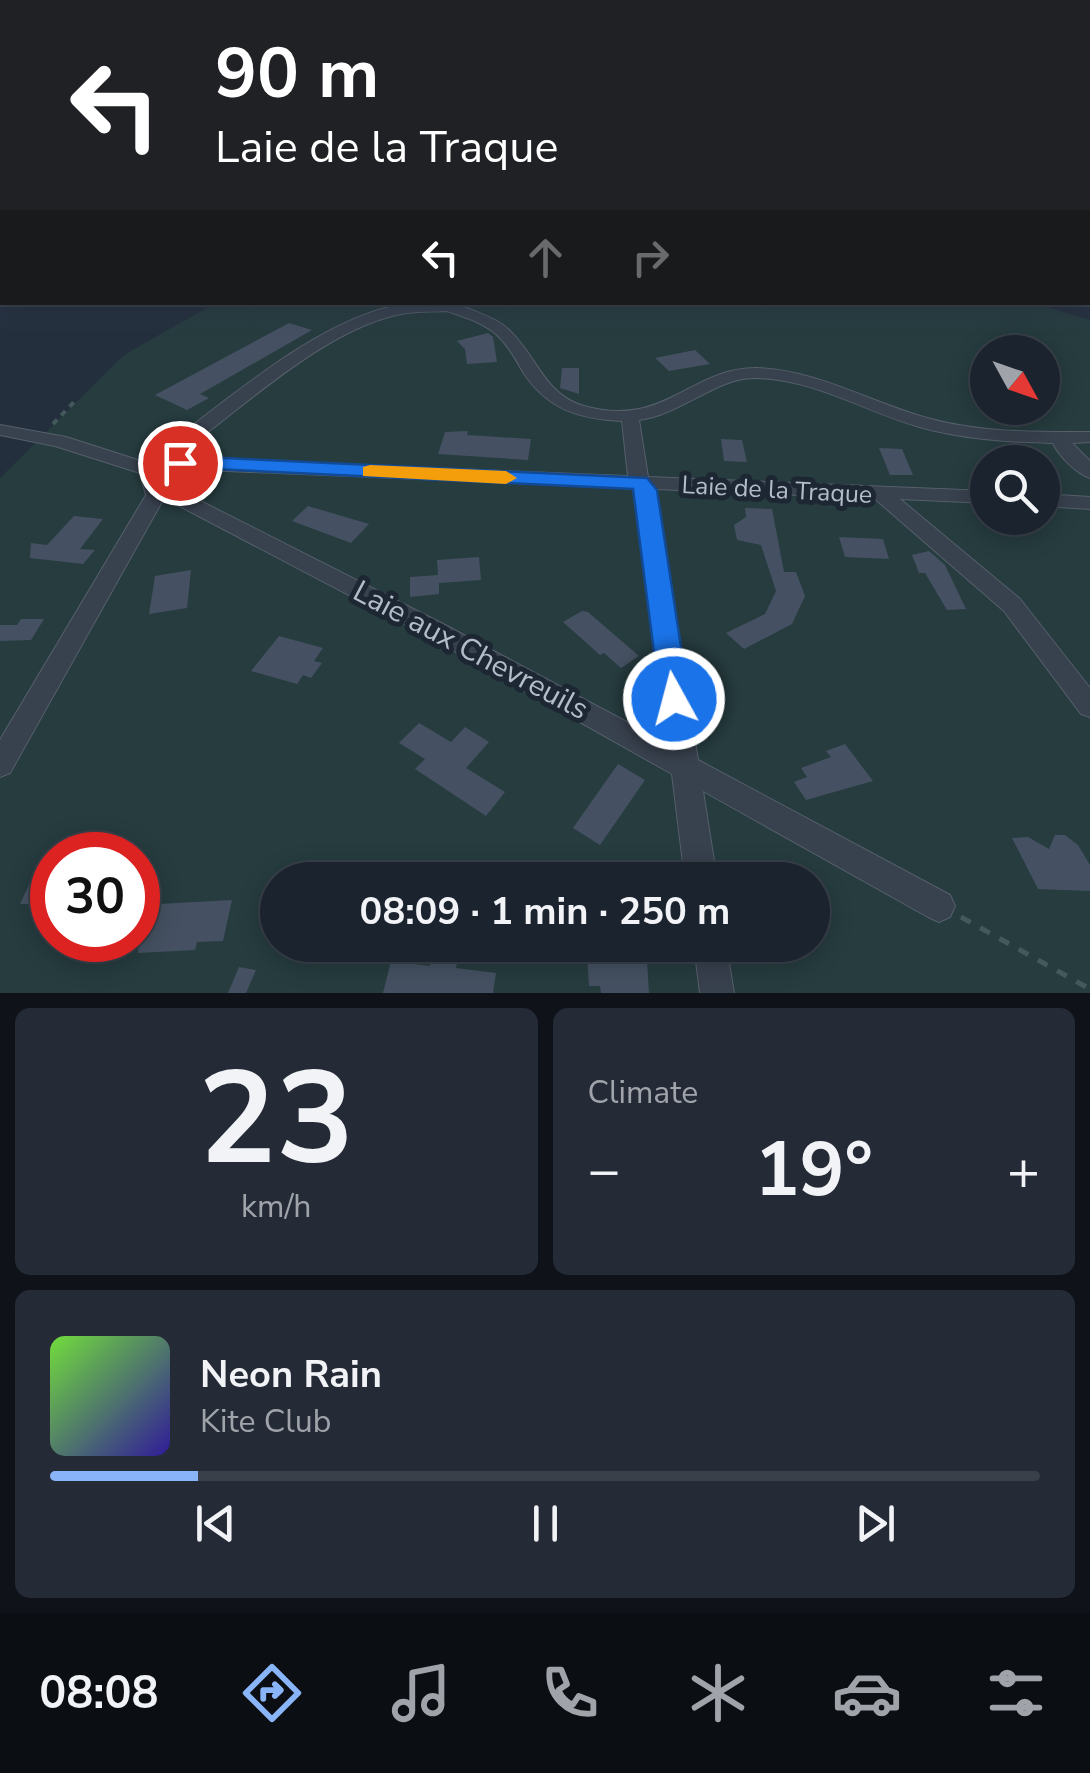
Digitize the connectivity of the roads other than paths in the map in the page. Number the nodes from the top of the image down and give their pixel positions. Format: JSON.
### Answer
{"nodes":[{"id":1,"x":630,"y":416,"type":"junction"},
{"id":2,"x":0,"y":430,"type":"edge"},
{"id":3,"x":1062,"y":437,"type":"junction"},
{"id":4,"x":1090,"y":437,"type":"edge"},
{"id":5,"x":147,"y":469,"type":"junction"},
{"id":6,"x":1090,"y":472,"type":"edge"},
{"id":7,"x":639,"y":483,"type":"junction"},
{"id":8,"x":880,"y":494,"type":"junction"},
{"id":9,"x":970,"y":497,"type":"edge"},
{"id":10,"x":1060,"y":501,"type":"edge"},
{"id":11,"x":1090,"y":503,"type":"edge"},
{"id":12,"x":1090,"y":707,"type":"edge"},
{"id":13,"x":0,"y":765,"type":"edge"},
{"id":14,"x":682,"y":768,"type":"junction"},
{"id":15,"x":698,"y":862,"type":"edge"},
{"id":16,"x":939,"y":906,"type":"road end"},
{"id":17,"x":712,"y":962,"type":"edge"},
{"id":18,"x":717,"y":993,"type":"edge"}],
"edges":[{"from":1,"to":3,"type":"street"},
{"from":1,"to":5,"type":"street"},
{"from":1,"to":7,"type":"street"},
{"from":2,"to":5,"type":"street","name":"Laie aux Chevreuils"},
{"from":3,"to":4,"type":"street"},
{"from":3,"to":6,"type":"street"},
{"from":5,"to":7,"type":"street","name":"Laie de la Traque"},
{"from":5,"to":13,"type":"street"},
{"from":5,"to":14,"type":"street","name":"Laie aux Chevreuils"},
{"from":7,"to":8,"type":"street","name":"Laie de la Traque"},
{"from":7,"to":14,"type":"street"},
{"from":8,"to":9,"type":"street","name":"Laie de la Traque"},
{"from":8,"to":12,"type":"street"},
{"from":10,"to":11,"type":"street"},
{"from":14,"to":15,"type":"street"},
{"from":14,"to":16,"type":"street","name":"Laie aux Chevreuils"},
{"from":17,"to":18,"type":"street"}]}
